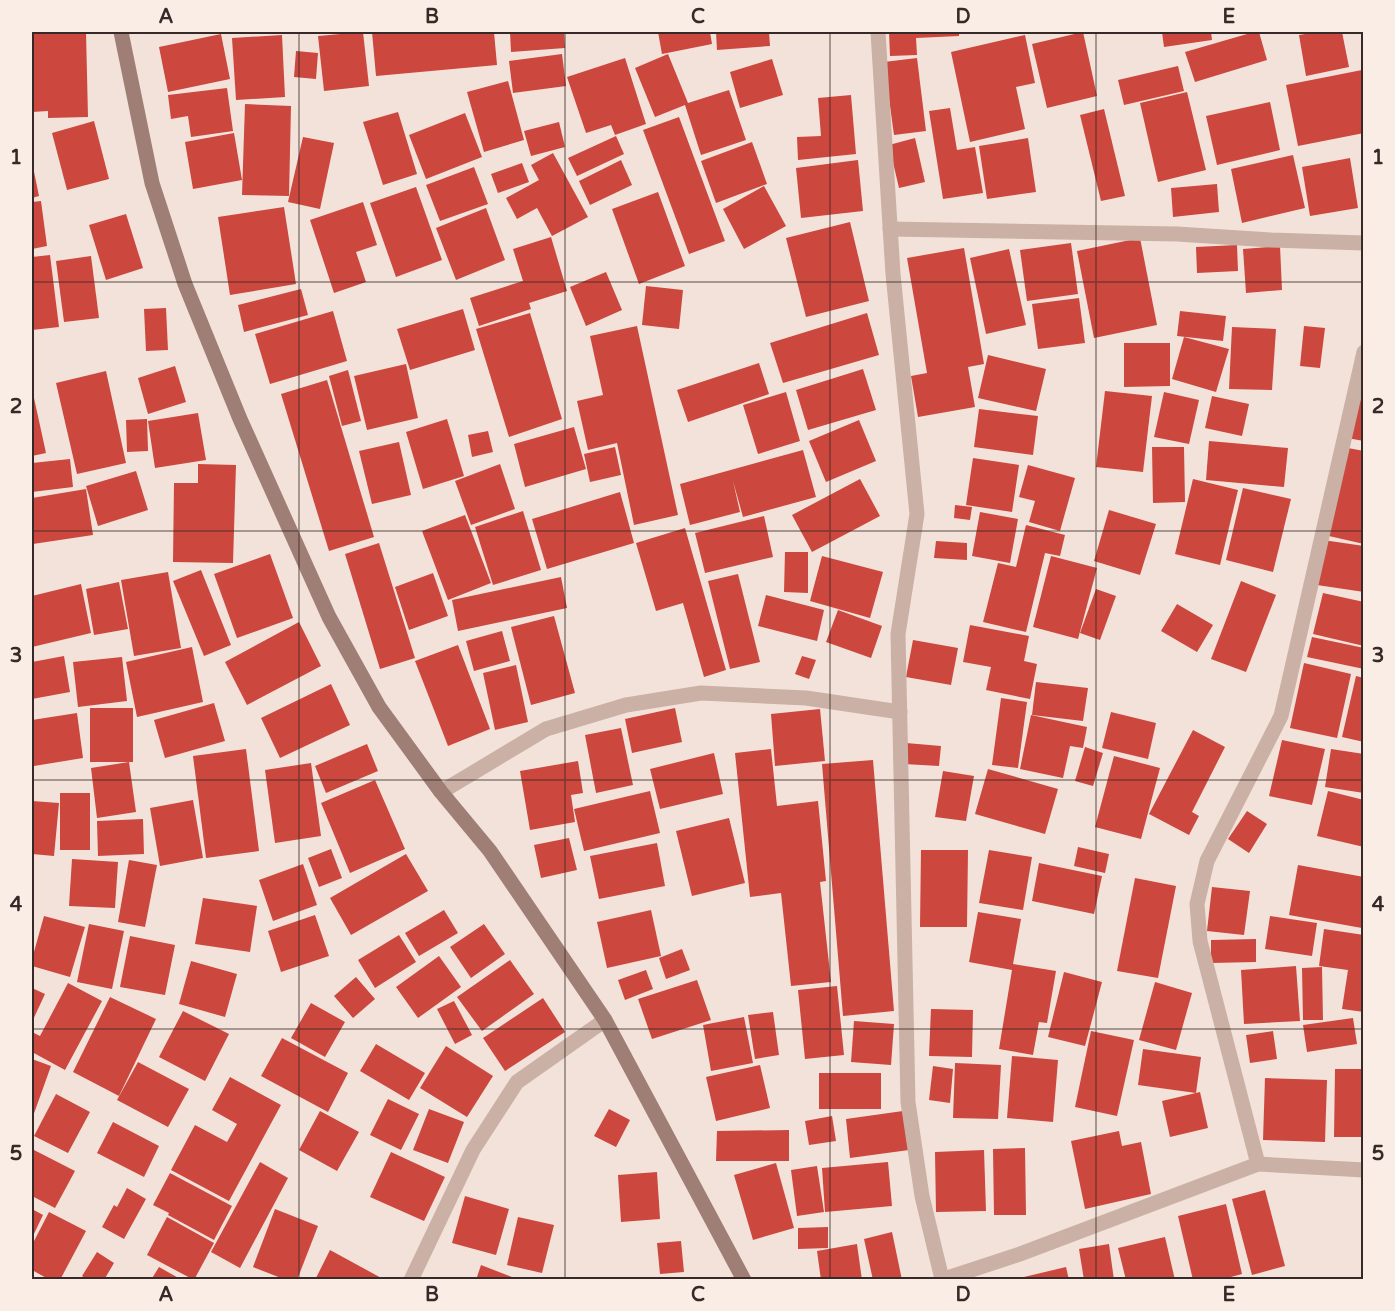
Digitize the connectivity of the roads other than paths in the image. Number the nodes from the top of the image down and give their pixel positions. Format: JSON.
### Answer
{"nodes":[{"id":1,"x":121,"y":32,"type":"edge"},
{"id":2,"x":878,"y":32,"type":"edge"},
{"id":3,"x":890,"y":229,"type":"junction"},
{"id":4,"x":1364,"y":243,"type":"edge"},
{"id":5,"x":1364,"y":352,"type":"edge"},
{"id":6,"x":900,"y":712,"type":"junction"},
{"id":7,"x":441,"y":792,"type":"junction"},
{"id":8,"x":605,"y":1020,"type":"junction"},
{"id":9,"x":1258,"y":1164,"type":"junction"},
{"id":10,"x":1364,"y":1170,"type":"edge"},
{"id":11,"x":941,"y":1279,"type":"edge"},
{"id":12,"x":411,"y":1280,"type":"edge"},
{"id":13,"x":744,"y":1280,"type":"edge"}],
"edges":[{"from":1,"to":7,"type":"main road"},
{"from":2,"to":3,"type":"street"},
{"from":3,"to":4,"type":"street"},
{"from":3,"to":6,"type":"street"},
{"from":5,"to":9,"type":"street"},
{"from":6,"to":7,"type":"street"},
{"from":6,"to":11,"type":"street"},
{"from":7,"to":8,"type":"main road"},
{"from":8,"to":12,"type":"street"},
{"from":8,"to":13,"type":"main road"},
{"from":9,"to":10,"type":"street"},
{"from":9,"to":11,"type":"street"}]}
